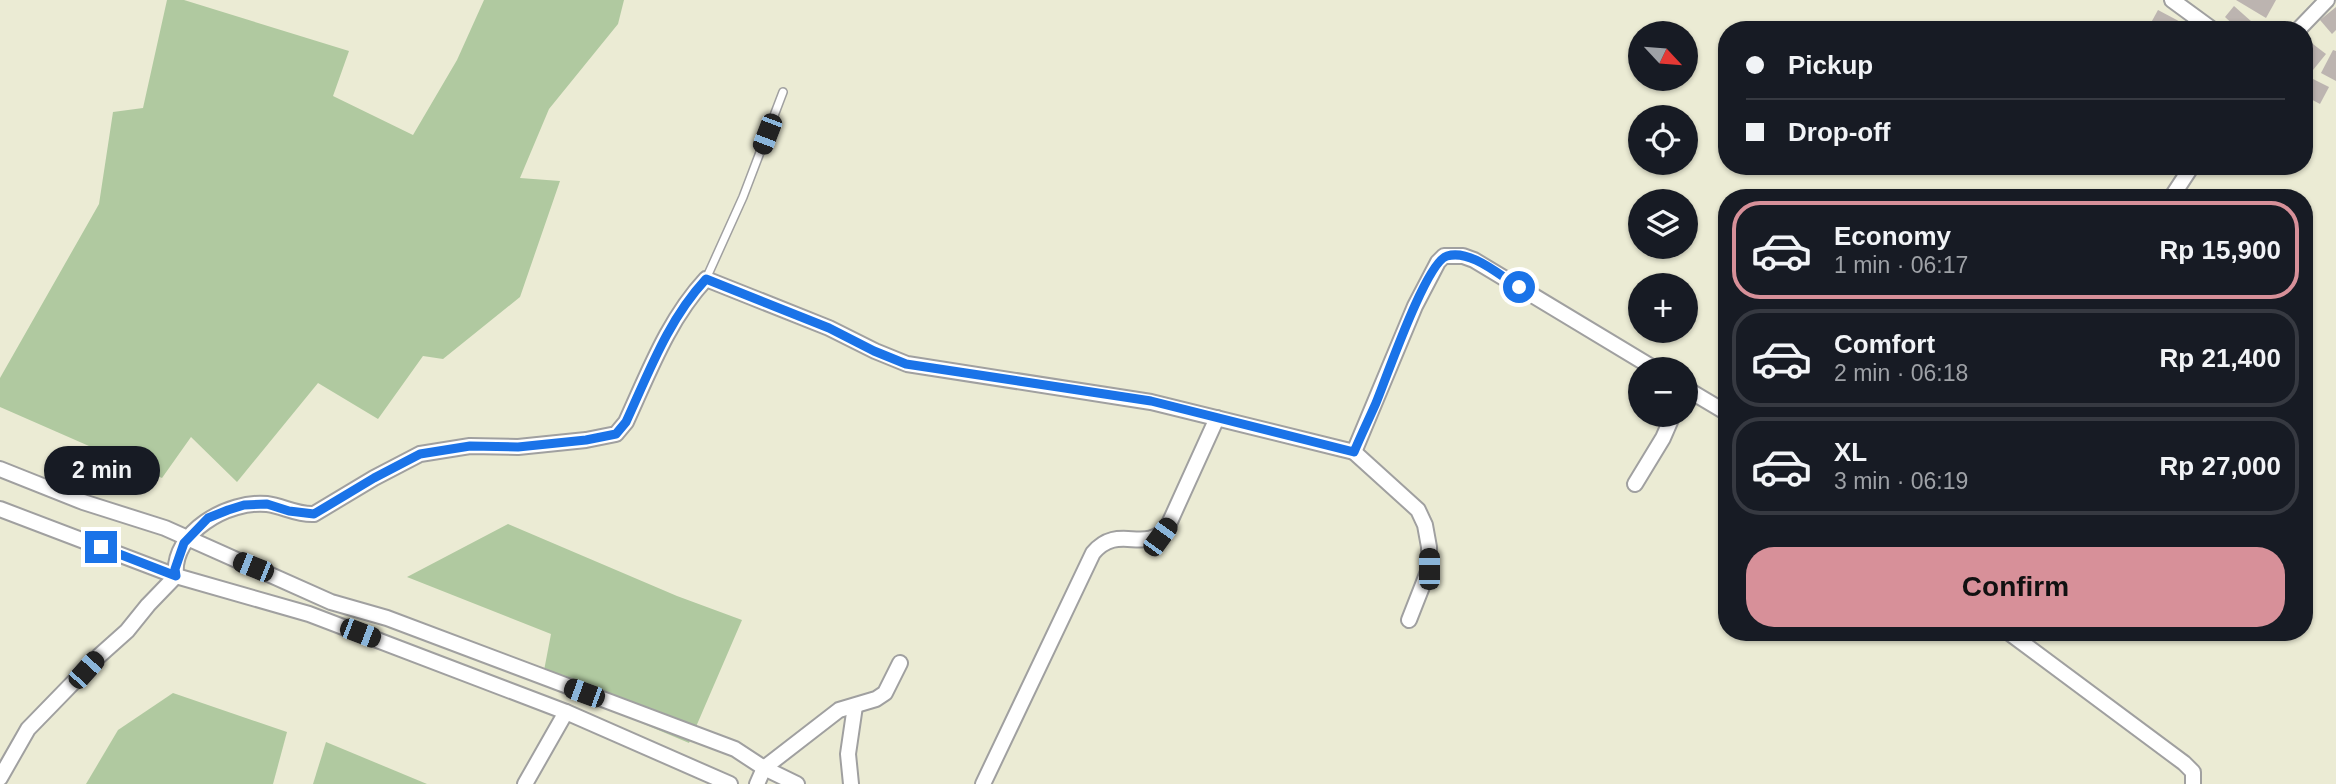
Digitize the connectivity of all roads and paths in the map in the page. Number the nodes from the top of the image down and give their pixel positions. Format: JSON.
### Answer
{"nodes":[{"id":1,"x":2172,"y":0,"type":"edge"},
{"id":2,"x":2327,"y":0,"type":"edge"},
{"id":3,"x":2201,"y":21,"type":"edge"},
{"id":4,"x":2307,"y":21,"type":"edge"},
{"id":5,"x":783,"y":92,"type":"dead end"},
{"id":6,"x":706,"y":279,"type":"junction"},
{"id":7,"x":1635,"y":357,"type":"edge"},
{"id":8,"x":1698,"y":396,"type":"edge"},
{"id":9,"x":1718,"y":408,"type":"edge"},
{"id":10,"x":1217,"y":418,"type":"junction"},
{"id":11,"x":1668,"y":427,"type":"edge"},
{"id":12,"x":1354,"y":452,"type":"junction"},
{"id":13,"x":0,"y":469,"type":"edge"},
{"id":14,"x":1635,"y":484,"type":"dead end"},
{"id":15,"x":0,"y":509,"type":"edge"},
{"id":16,"x":186,"y":541,"type":"junction"},
{"id":17,"x":176,"y":573,"type":"junction"},
{"id":18,"x":1409,"y":620,"type":"dead end"},
{"id":19,"x":2020,"y":641,"type":"edge"},
{"id":20,"x":900,"y":663,"type":"dead end"},
{"id":21,"x":855,"y":706,"type":"junction"},
{"id":22,"x":566,"y":712,"type":"junction"},
{"id":23,"x":764,"y":768,"type":"junction"},
{"id":24,"x":0,"y":778,"type":"edge"},
{"id":25,"x":525,"y":784,"type":"edge"},
{"id":26,"x":730,"y":784,"type":"edge"},
{"id":27,"x":757,"y":784,"type":"edge"},
{"id":28,"x":797,"y":784,"type":"edge"},
{"id":29,"x":851,"y":784,"type":"edge"},
{"id":30,"x":983,"y":784,"type":"edge"},
{"id":31,"x":2193,"y":784,"type":"edge"}],
"edges":[{"from":1,"to":3,"type":"street"},
{"from":2,"to":4,"type":"street"},
{"from":5,"to":6,"type":"lane"},
{"from":6,"to":10,"type":"street"},
{"from":6,"to":16,"type":"street"},
{"from":7,"to":12,"type":"street"},
{"from":8,"to":9,"type":"street"},
{"from":10,"to":12,"type":"street"},
{"from":10,"to":30,"type":"street"},
{"from":11,"to":14,"type":"street"},
{"from":12,"to":18,"type":"street"},
{"from":13,"to":16,"type":"street"},
{"from":15,"to":17,"type":"street"},
{"from":16,"to":17,"type":"street"},
{"from":16,"to":23,"type":"street"},
{"from":17,"to":22,"type":"street"},
{"from":17,"to":24,"type":"street"},
{"from":19,"to":31,"type":"street"},
{"from":20,"to":21,"type":"street"},
{"from":21,"to":23,"type":"street"},
{"from":21,"to":29,"type":"street"},
{"from":22,"to":25,"type":"street"},
{"from":22,"to":26,"type":"street"},
{"from":23,"to":27,"type":"street"},
{"from":23,"to":28,"type":"street"}]}
